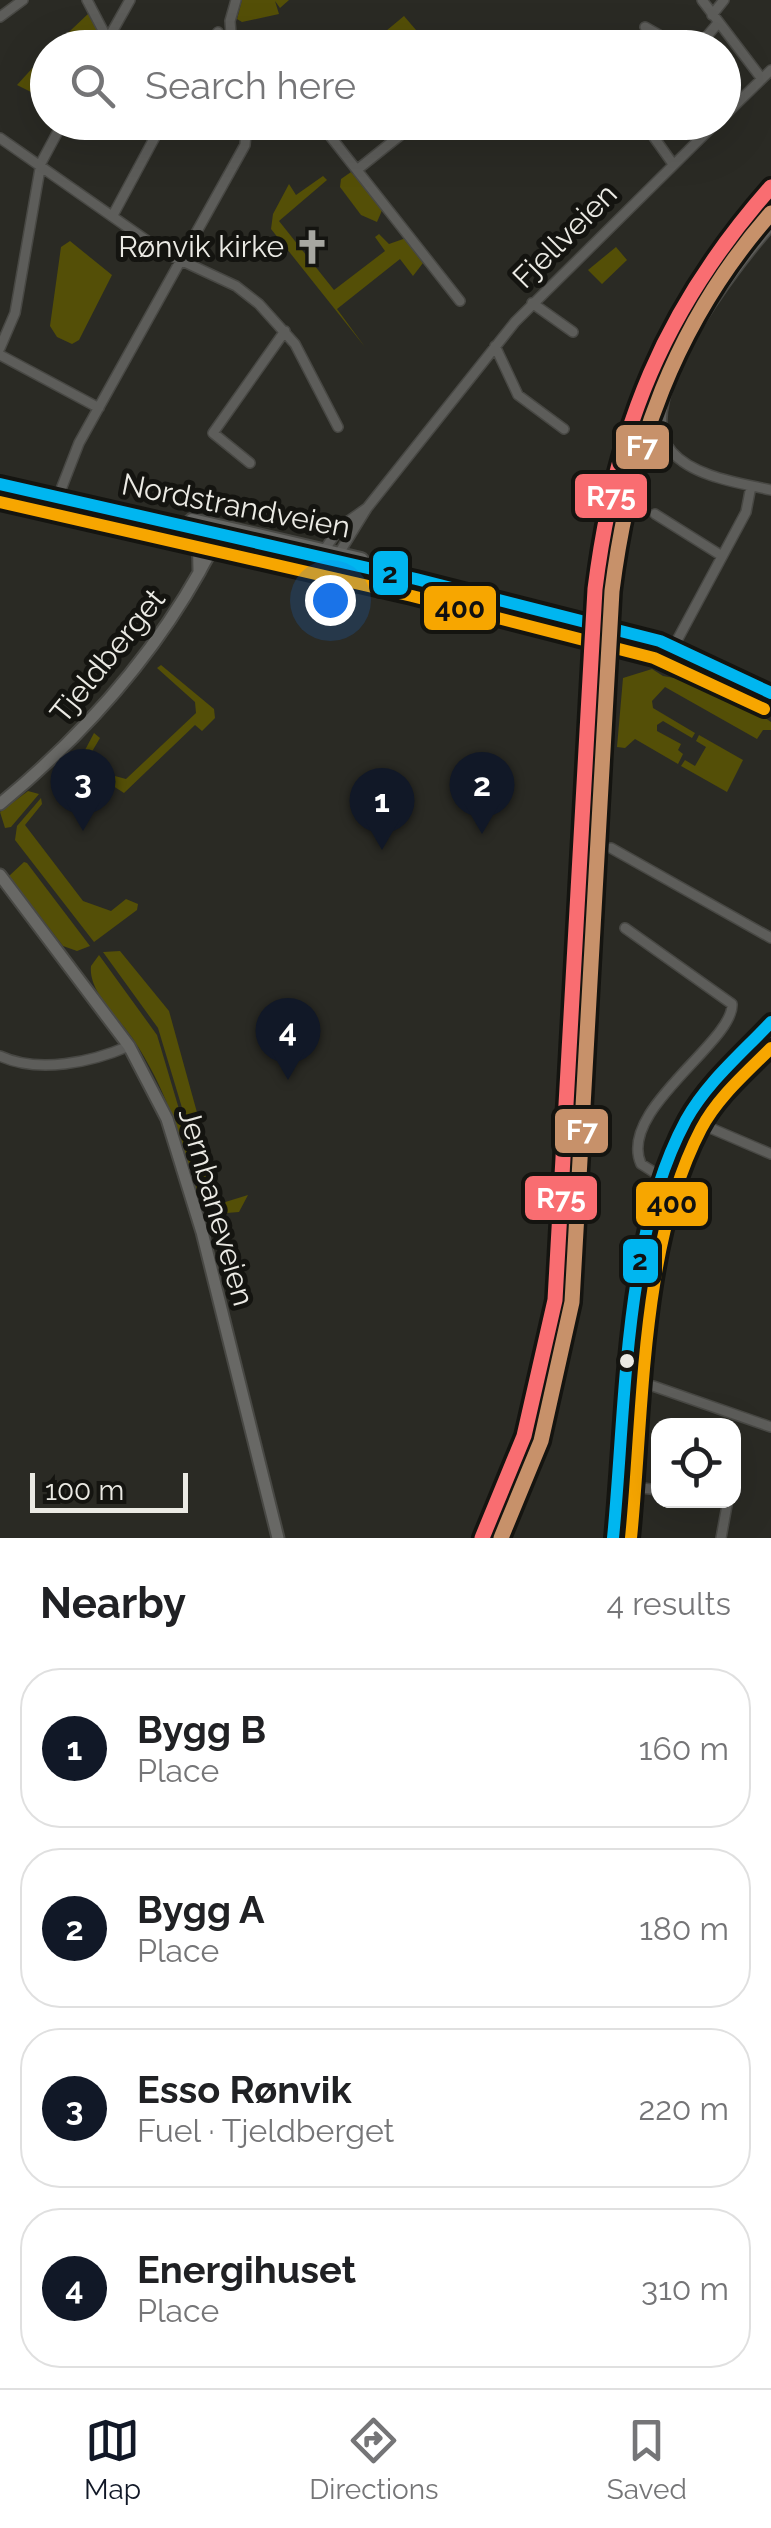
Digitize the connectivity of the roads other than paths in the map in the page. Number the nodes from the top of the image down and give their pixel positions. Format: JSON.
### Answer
{"nodes":[{"id":1,"x":23,"y":0,"type":"edge"},
{"id":2,"x":87,"y":0,"type":"edge"},
{"id":3,"x":130,"y":0,"type":"edge"},
{"id":4,"x":236,"y":0,"type":"edge"},
{"id":5,"x":702,"y":0,"type":"edge"},
{"id":6,"x":724,"y":0,"type":"edge"},
{"id":7,"x":0,"y":18,"type":"edge"},
{"id":8,"x":715,"y":19,"type":"junction"},
{"id":9,"x":645,"y":27,"type":"dead end"},
{"id":10,"x":100,"y":30,"type":"edge"},
{"id":11,"x":114,"y":30,"type":"edge"},
{"id":12,"x":230,"y":30,"type":"edge"},
{"id":13,"x":650,"y":30,"type":"edge"},
{"id":14,"x":708,"y":30,"type":"edge"},
{"id":15,"x":724,"y":30,"type":"edge"},
{"id":16,"x":741,"y":52,"type":"edge"},
{"id":17,"x":771,"y":70,"type":"edge"},
{"id":18,"x":762,"y":79,"type":"junction"},
{"id":19,"x":741,"y":99,"type":"edge"},
{"id":20,"x":0,"y":138,"type":"edge"},
{"id":21,"x":52,"y":140,"type":"edge"},
{"id":22,"x":153,"y":140,"type":"edge"},
{"id":23,"x":246,"y":140,"type":"edge"},
{"id":24,"x":333,"y":140,"type":"edge"},
{"id":25,"x":394,"y":140,"type":"edge"},
{"id":26,"x":656,"y":140,"type":"edge"},
{"id":27,"x":698,"y":140,"type":"edge"},
{"id":28,"x":40,"y":163,"type":"junction"},
{"id":29,"x":673,"y":164,"type":"junction"},
{"id":30,"x":358,"y":169,"type":"junction"},
{"id":31,"x":114,"y":216,"type":"junction"},
{"id":32,"x":771,"y":226,"type":"edge"},
{"id":33,"x":180,"y":262,"type":"junction"},
{"id":34,"x":460,"y":301,"type":"dead end"},
{"id":35,"x":532,"y":303,"type":"junction"},
{"id":36,"x":284,"y":332,"type":"junction"},
{"id":37,"x":572,"y":332,"type":"dead end"},
{"id":38,"x":496,"y":346,"type":"junction"},
{"id":39,"x":0,"y":352,"type":"edge"},
{"id":40,"x":98,"y":408,"type":"junction"},
{"id":41,"x":338,"y":427,"type":"dead end"},
{"id":42,"x":564,"y":429,"type":"dead end"},
{"id":43,"x":250,"y":463,"type":"dead end"},
{"id":44,"x":0,"y":484,"type":"edge"},
{"id":45,"x":751,"y":486,"type":"junction"},
{"id":46,"x":771,"y":490,"type":"edge"},
{"id":47,"x":58,"y":498,"type":"junction"},
{"id":48,"x":367,"y":508,"type":"junction"},
{"id":49,"x":656,"y":514,"type":"dead end"},
{"id":50,"x":198,"y":526,"type":"junction"},
{"id":51,"x":220,"y":531,"type":"junction"},
{"id":52,"x":332,"y":554,"type":"junction"},
{"id":53,"x":722,"y":556,"type":"junction"},
{"id":54,"x":200,"y":571,"type":"junction"},
{"id":55,"x":674,"y":646,"type":"junction"},
{"id":56,"x":771,"y":693,"type":"edge"},
{"id":57,"x":0,"y":804,"type":"edge"},
{"id":58,"x":611,"y":848,"type":"dead end"},
{"id":59,"x":0,"y":875,"type":"edge"},
{"id":60,"x":624,"y":928,"type":"dead end"},
{"id":61,"x":771,"y":938,"type":"edge"},
{"id":62,"x":771,"y":1022,"type":"edge"},
{"id":63,"x":129,"y":1046,"type":"junction"},
{"id":64,"x":0,"y":1056,"type":"edge"},
{"id":65,"x":687,"y":1118,"type":"junction"},
{"id":66,"x":771,"y":1154,"type":"edge"},
{"id":67,"x":662,"y":1178,"type":"junction"},
{"id":68,"x":630,"y":1386,"type":"junction"},
{"id":69,"x":771,"y":1427,"type":"edge"},
{"id":70,"x":620,"y":1484,"type":"junction"},
{"id":71,"x":651,"y":1489,"type":"edge"},
{"id":72,"x":727,"y":1508,"type":"edge"},
{"id":73,"x":278,"y":1538,"type":"edge"},
{"id":74,"x":613,"y":1538,"type":"edge"},
{"id":75,"x":721,"y":1538,"type":"edge"}],
"edges":[{"from":1,"to":7,"type":"street"},
{"from":2,"to":10,"type":"street"},
{"from":3,"to":11,"type":"street"},
{"from":4,"to":12,"type":"street"},
{"from":5,"to":8,"type":"street"},
{"from":6,"to":8,"type":"street"},
{"from":8,"to":14,"type":"street"},
{"from":8,"to":15,"type":"street"},
{"from":9,"to":13,"type":"street"},
{"from":16,"to":18,"type":"street"},
{"from":17,"to":18,"type":"street"},
{"from":18,"to":19,"type":"street"},
{"from":20,"to":28,"type":"street"},
{"from":21,"to":28,"type":"street"},
{"from":22,"to":31,"type":"street"},
{"from":23,"to":33,"type":"street"},
{"from":24,"to":30,"type":"street"},
{"from":25,"to":30,"type":"street"},
{"from":26,"to":29,"type":"street"},
{"from":27,"to":29,"type":"street","name":"Fjellveien"},
{"from":28,"to":31,"type":"street"},
{"from":28,"to":39,"type":"street"},
{"from":29,"to":35,"type":"street","name":"Fjellveien"},
{"from":30,"to":34,"type":"street"},
{"from":31,"to":33,"type":"street"},
{"from":32,"to":45,"type":"street"},
{"from":33,"to":36,"type":"street"},
{"from":33,"to":40,"type":"street"},
{"from":35,"to":37,"type":"street"},
{"from":35,"to":38,"type":"street","name":"Fjellveien"},
{"from":36,"to":41,"type":"street"},
{"from":36,"to":43,"type":"street"},
{"from":38,"to":42,"type":"street"},
{"from":38,"to":48,"type":"street","name":"Fjellveien"},
{"from":39,"to":40,"type":"street"},
{"from":40,"to":47,"type":"street"},
{"from":44,"to":47,"type":"main road","name":"Nordstrandveien"},
{"from":45,"to":46,"type":"street"},
{"from":45,"to":53,"type":"street"},
{"from":47,"to":50,"type":"main road","name":"Nordstrandveien"},
{"from":48,"to":52,"type":"street","name":"Fjellveien"},
{"from":48,"to":52,"type":"street","name":"Fjellveien"},
{"from":49,"to":53,"type":"street"},
{"from":50,"to":51,"type":"main road","name":"Nordstrandveien"},
{"from":50,"to":54,"type":"street","name":"Tjeldberget"},
{"from":51,"to":52,"type":"main road","name":"Nordstrandveien"},
{"from":51,"to":54,"type":"street","name":"Tjeldberget"},
{"from":52,"to":55,"type":"main road","name":"Nordstrandveien"},
{"from":53,"to":55,"type":"street"},
{"from":54,"to":57,"type":"street","name":"Tjeldberget"},
{"from":55,"to":56,"type":"main road"},
{"from":58,"to":61,"type":"street"},
{"from":59,"to":63,"type":"street","name":"Jernbaneveien"},
{"from":60,"to":67,"type":"street"},
{"from":62,"to":65,"type":"street"},
{"from":63,"to":64,"type":"street"},
{"from":63,"to":73,"type":"street","name":"Jernbaneveien"},
{"from":65,"to":66,"type":"street"},
{"from":65,"to":67,"type":"street"},
{"from":67,"to":68,"type":"street"},
{"from":68,"to":69,"type":"street"},
{"from":68,"to":70,"type":"street"},
{"from":70,"to":71,"type":"street"},
{"from":70,"to":74,"type":"street"},
{"from":72,"to":75,"type":"street"}]}
